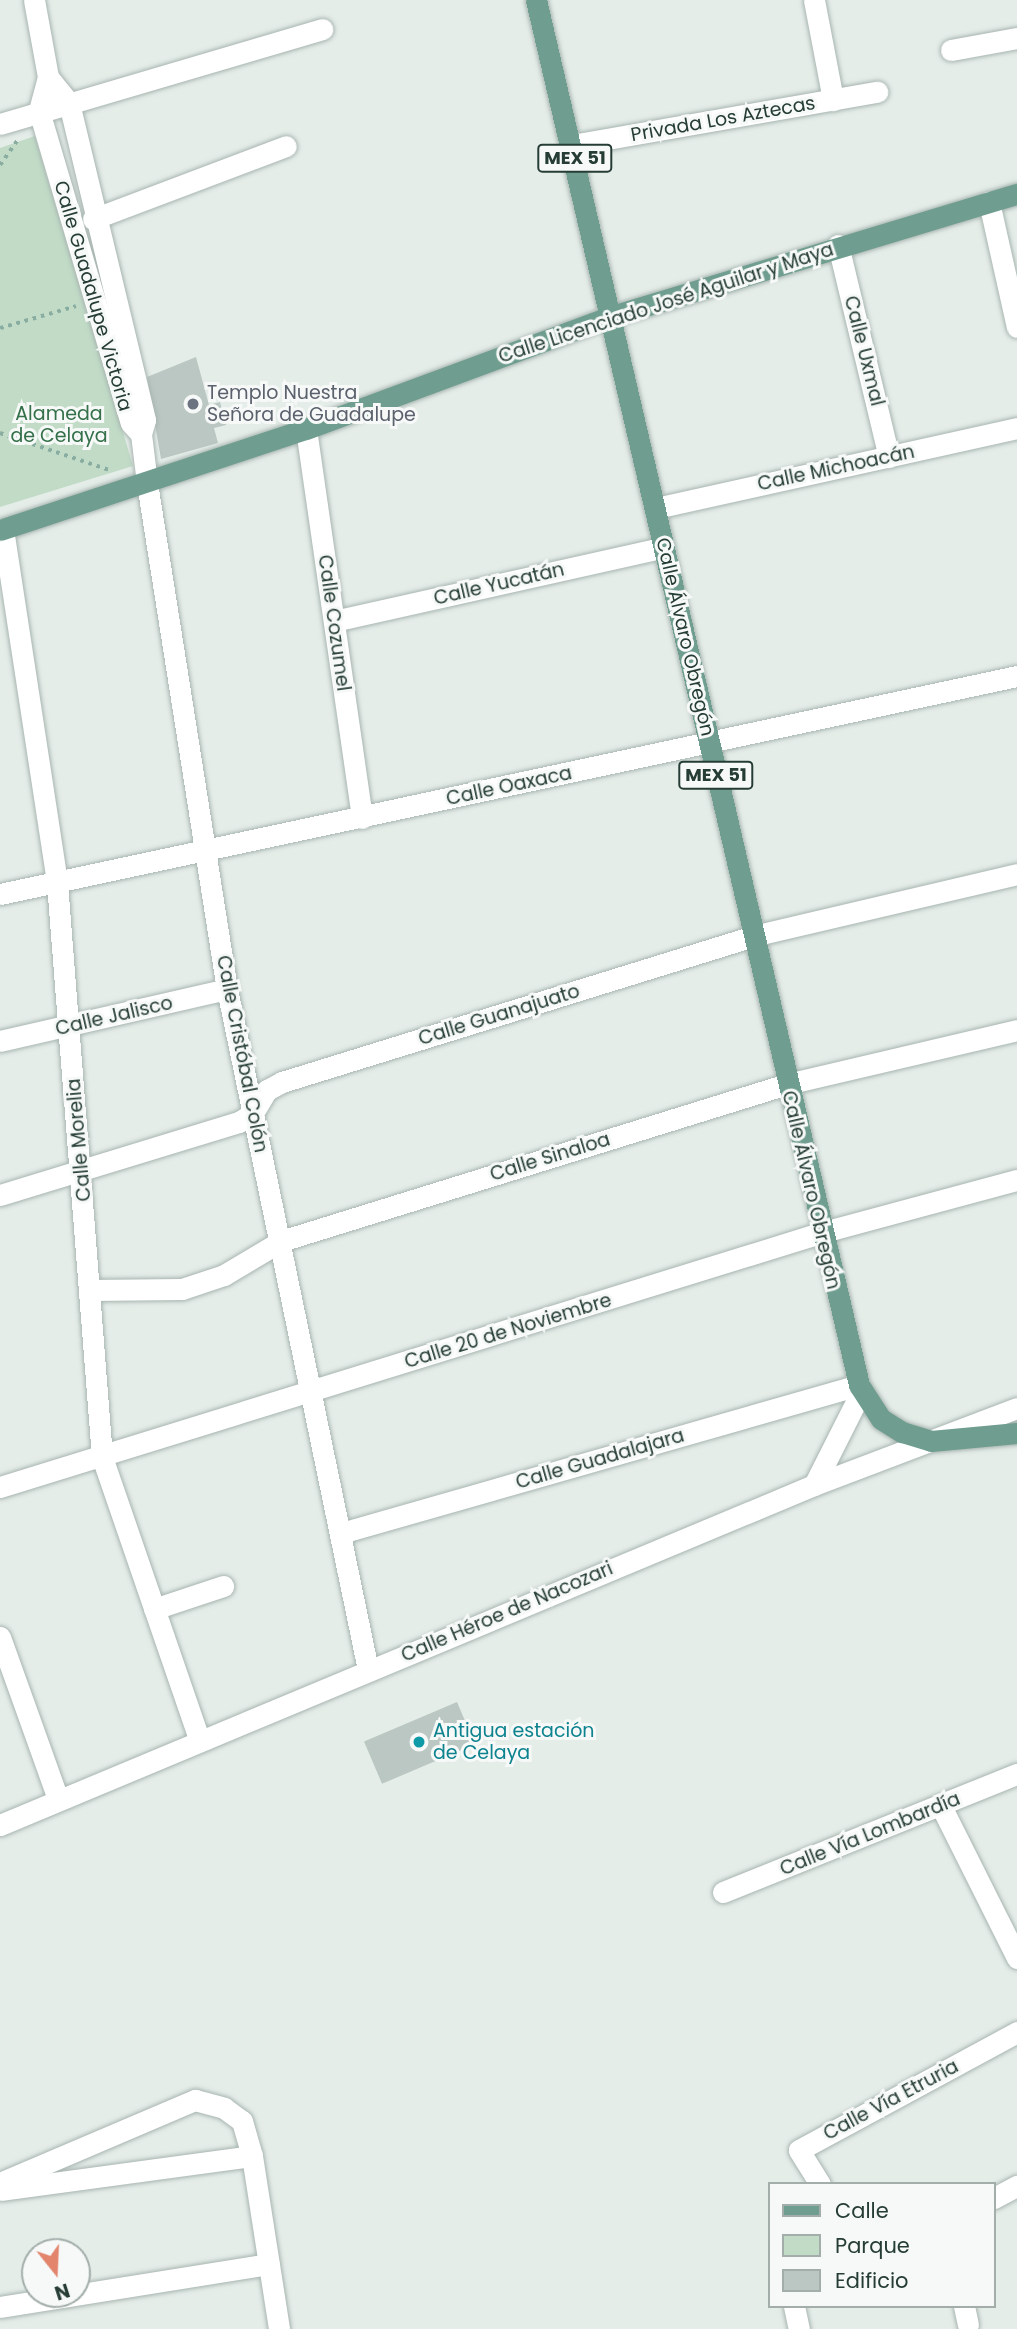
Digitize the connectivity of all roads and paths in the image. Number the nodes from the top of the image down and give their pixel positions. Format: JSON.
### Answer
{"nodes":[{"id":1,"x":34,"y":0,"type":"edge"},
{"id":2,"x":536,"y":0,"type":"edge"},
{"id":3,"x":814,"y":0,"type":"edge"},
{"id":4,"x":322,"y":29,"type":"dead end"},
{"id":5,"x":1017,"y":38,"type":"edge"},
{"id":6,"x":951,"y":50,"type":"dead end"},
{"id":7,"x":48,"y":76,"type":"junction"},
{"id":8,"x":877,"y":92,"type":"dead end"},
{"id":9,"x":833,"y":100,"type":"junction"},
{"id":10,"x":69,"y":103,"type":"junction"},
{"id":11,"x":39,"y":111,"type":"junction"},
{"id":12,"x":0,"y":124,"type":"edge"},
{"id":13,"x":572,"y":145,"type":"junction"},
{"id":14,"x":286,"y":146,"type":"dead end"},
{"id":15,"x":1017,"y":194,"type":"edge"},
{"id":16,"x":989,"y":202,"type":"junction"},
{"id":17,"x":93,"y":219,"type":"junction"},
{"id":18,"x":838,"y":245,"type":"junction"},
{"id":19,"x":95,"y":300,"type":"junction"},
{"id":20,"x":612,"y":317,"type":"junction"},
{"id":21,"x":1017,"y":327,"type":"edge"},
{"id":22,"x":0,"y":328,"type":"edge"},
{"id":23,"x":1017,"y":428,"type":"edge"},
{"id":24,"x":306,"y":429,"type":"junction"},
{"id":25,"x":0,"y":433,"type":"edge"},
{"id":26,"x":141,"y":434,"type":"junction"},
{"id":27,"x":889,"y":457,"type":"junction"},
{"id":28,"x":147,"y":483,"type":"junction"},
{"id":29,"x":656,"y":508,"type":"junction"},
{"id":30,"x":1,"y":529,"type":"edge"},
{"id":31,"x":664,"y":547,"type":"junction"},
{"id":32,"x":334,"y":621,"type":"junction"},
{"id":33,"x":1017,"y":676,"type":"edge"},
{"id":34,"x":709,"y":743,"type":"junction"},
{"id":35,"x":362,"y":818,"type":"junction"},
{"id":36,"x":206,"y":851,"type":"junction"},
{"id":37,"x":1017,"y":874,"type":"edge"},
{"id":38,"x":57,"y":883,"type":"junction"},
{"id":39,"x":0,"y":894,"type":"edge"},
{"id":40,"x":753,"y":936,"type":"junction"},
{"id":41,"x":227,"y":989,"type":"junction"},
{"id":42,"x":69,"y":1026,"type":"junction"},
{"id":43,"x":1017,"y":1030,"type":"edge"},
{"id":44,"x":0,"y":1041,"type":"edge"},
{"id":45,"x":787,"y":1084,"type":"junction"},
{"id":46,"x":253,"y":1113,"type":"junction"},
{"id":47,"x":82,"y":1168,"type":"junction"},
{"id":48,"x":1017,"y":1180,"type":"edge"},
{"id":49,"x":0,"y":1195,"type":"edge"},
{"id":50,"x":820,"y":1233,"type":"junction"},
{"id":51,"x":281,"y":1241,"type":"junction"},
{"id":52,"x":90,"y":1290,"type":"junction"},
{"id":53,"x":861,"y":1387,"type":"junction"},
{"id":54,"x":313,"y":1393,"type":"junction"},
{"id":55,"x":1017,"y":1408,"type":"edge"},
{"id":56,"x":1017,"y":1433,"type":"edge"},
{"id":57,"x":931,"y":1441,"type":"junction"},
{"id":58,"x":102,"y":1457,"type":"junction"},
{"id":59,"x":814,"y":1485,"type":"junction"},
{"id":60,"x":0,"y":1488,"type":"edge"},
{"id":61,"x":341,"y":1534,"type":"junction"},
{"id":62,"x":223,"y":1586,"type":"dead end"},
{"id":63,"x":154,"y":1609,"type":"junction"},
{"id":64,"x":0,"y":1637,"type":"edge"},
{"id":65,"x":368,"y":1670,"type":"junction"},
{"id":66,"x":199,"y":1738,"type":"junction"},
{"id":67,"x":1017,"y":1774,"type":"edge"},
{"id":68,"x":58,"y":1799,"type":"junction"},
{"id":69,"x":941,"y":1806,"type":"junction"},
{"id":70,"x":0,"y":1825,"type":"edge"},
{"id":71,"x":723,"y":1892,"type":"dead end"},
{"id":72,"x":1017,"y":1958,"type":"edge"},
{"id":73,"x":1017,"y":2032,"type":"edge"},
{"id":74,"x":252,"y":2156,"type":"junction"},
{"id":75,"x":819,"y":2182,"type":"edge"},
{"id":76,"x":0,"y":2183,"type":"edge"},
{"id":77,"x":1017,"y":2186,"type":"edge"},
{"id":78,"x":0,"y":2190,"type":"edge"},
{"id":79,"x":996,"y":2197,"type":"edge"},
{"id":80,"x":269,"y":2264,"type":"junction"},
{"id":81,"x":0,"y":2307,"type":"edge"},
{"id":82,"x":794,"y":2308,"type":"edge"},
{"id":83,"x":279,"y":2329,"type":"edge"},
{"id":84,"x":799,"y":2329,"type":"edge"}],
"edges":[{"from":1,"to":7,"type":"street","name":"Calle Guadalupe Victoria"},
{"from":2,"to":13,"type":"main road","name":"Calle Álvaro Obregón","number":"MEX 51"},
{"from":3,"to":9,"type":"street","name":"Privada Los Aztecas"},
{"from":4,"to":10,"type":"street"},
{"from":5,"to":6,"type":"street"},
{"from":7,"to":10,"type":"street","name":"Calle Guadalupe Victoria"},
{"from":7,"to":11,"type":"street","name":"Calle Guadalupe Victoria"},
{"from":8,"to":9,"type":"street","name":"Privada Los Aztecas"},
{"from":9,"to":13,"type":"street","name":"Privada Los Aztecas"},
{"from":10,"to":11,"type":"street"},
{"from":10,"to":17,"type":"street","name":"Calle Guadalupe Victoria"},
{"from":11,"to":12,"type":"street"},
{"from":11,"to":19,"type":"street","name":"Calle Guadalupe Victoria"},
{"from":13,"to":20,"type":"main road","name":"Calle Álvaro Obregón","number":"MEX 51"},
{"from":14,"to":17,"type":"street"},
{"from":15,"to":16,"type":"main road","name":"Calle Licenciado José Aguilar y Maya"},
{"from":16,"to":18,"type":"main road","name":"Calle Licenciado José Aguilar y Maya"},
{"from":16,"to":21,"type":"street"},
{"from":17,"to":26,"type":"street","name":"Calle Guadalupe Victoria"},
{"from":18,"to":20,"type":"main road","name":"Calle Licenciado José Aguilar y Maya"},
{"from":18,"to":27,"type":"street","name":"Calle Uxmal"},
{"from":19,"to":22,"type":"path"},
{"from":19,"to":26,"type":"street","name":"Calle Guadalupe Victoria"},
{"from":20,"to":24,"type":"main road","name":"Calle Licenciado José Aguilar y Maya"},
{"from":20,"to":29,"type":"main road","name":"Calle Álvaro Obregón","number":"MEX 51"},
{"from":23,"to":27,"type":"street","name":"Calle Michoacán"},
{"from":24,"to":28,"type":"main road","name":"Calle Licenciado José Aguilar y Maya"},
{"from":24,"to":32,"type":"street","name":"Calle Cozumel"},
{"from":25,"to":28,"type":"path"},
{"from":26,"to":28,"type":"street","name":"Calle Cristóbal Colón"},
{"from":27,"to":29,"type":"street","name":"Calle Michoacán"},
{"from":28,"to":30,"type":"main road","name":"Calle Licenciado José Aguilar y Maya"},
{"from":28,"to":36,"type":"street","name":"Calle Cristóbal Colón"},
{"from":29,"to":31,"type":"main road","name":"Calle Álvaro Obregón","number":"MEX 51"},
{"from":30,"to":38,"type":"street","name":"Calle Morelia"},
{"from":31,"to":32,"type":"street","name":"Calle Yucatán"},
{"from":31,"to":34,"type":"main road","name":"Calle Álvaro Obregón","number":"MEX 51"},
{"from":32,"to":35,"type":"street","name":"Calle Cozumel"},
{"from":33,"to":34,"type":"street","name":"Calle Oaxaca"},
{"from":34,"to":35,"type":"street","name":"Calle Oaxaca"},
{"from":34,"to":40,"type":"main road","name":"Calle Álvaro Obregón","number":"MEX 51"},
{"from":35,"to":36,"type":"street","name":"Calle Oaxaca"},
{"from":36,"to":38,"type":"street","name":"Calle Oaxaca"},
{"from":36,"to":41,"type":"street","name":"Calle Cristóbal Colón"},
{"from":37,"to":40,"type":"street","name":"Calle Guanajuato"},
{"from":38,"to":39,"type":"street","name":"Calle Oaxaca"},
{"from":38,"to":42,"type":"street","name":"Calle Morelia"},
{"from":40,"to":45,"type":"main road","name":"Calle Álvaro Obregón","number":"MEX 51"},
{"from":40,"to":46,"type":"street","name":"Calle Guanajuato"},
{"from":41,"to":42,"type":"street","name":"Calle Jalisco"},
{"from":41,"to":46,"type":"street","name":"Calle Cristóbal Colón"},
{"from":42,"to":44,"type":"street","name":"Calle Jalisco"},
{"from":42,"to":47,"type":"street","name":"Calle Morelia"},
{"from":43,"to":45,"type":"street","name":"Calle Sinaloa"},
{"from":45,"to":50,"type":"main road","name":"Calle Álvaro Obregón","number":"MEX 51"},
{"from":45,"to":51,"type":"street","name":"Calle Sinaloa"},
{"from":46,"to":47,"type":"street","name":"Calle Guanajuato"},
{"from":46,"to":51,"type":"street","name":"Calle Cristóbal Colón"},
{"from":47,"to":49,"type":"street","name":"Calle Guanajuato"},
{"from":47,"to":52,"type":"street","name":"Calle Morelia"},
{"from":48,"to":50,"type":"street","name":"Calle 20 de Noviembre"},
{"from":50,"to":53,"type":"main road","name":"Calle Álvaro Obregón"},
{"from":50,"to":54,"type":"street","name":"Calle 20 de Noviembre"},
{"from":51,"to":52,"type":"street","name":"Calle Sinaloa"},
{"from":51,"to":54,"type":"street","name":"Calle Cristóbal Colón"},
{"from":52,"to":58,"type":"street","name":"Calle Morelia"},
{"from":53,"to":57,"type":"main road","name":"Calle Álvaro Obregón"},
{"from":53,"to":59,"type":"street"},
{"from":53,"to":61,"type":"street","name":"Calle Guadalajara"},
{"from":54,"to":58,"type":"street","name":"Calle 20 de Noviembre"},
{"from":54,"to":61,"type":"street","name":"Calle Cristóbal Colón"},
{"from":55,"to":57,"type":"street","name":"Calle Héroe de Nacozari"},
{"from":56,"to":57,"type":"main road"},
{"from":57,"to":59,"type":"street","name":"Calle Héroe de Nacozari"},
{"from":58,"to":60,"type":"street","name":"Calle 20 de Noviembre"},
{"from":58,"to":63,"type":"street","name":"Calle Morelia"},
{"from":59,"to":65,"type":"street","name":"Calle Héroe de Nacozari"},
{"from":61,"to":65,"type":"street","name":"Calle Cristóbal Colón"},
{"from":62,"to":63,"type":"street"},
{"from":63,"to":66,"type":"street","name":"Calle Morelia"},
{"from":64,"to":68,"type":"street"},
{"from":65,"to":66,"type":"street","name":"Calle Héroe de Nacozari"},
{"from":66,"to":68,"type":"street","name":"Calle Héroe de Nacozari"},
{"from":67,"to":69,"type":"street","name":"Calle Vía Lombardía"},
{"from":68,"to":70,"type":"street","name":"Calle Héroe de Nacozari"},
{"from":69,"to":71,"type":"street","name":"Calle Vía Lombardía"},
{"from":69,"to":72,"type":"street"},
{"from":73,"to":75,"type":"street","name":"Calle Vía Etruria"},
{"from":74,"to":76,"type":"street"},
{"from":74,"to":78,"type":"street"},
{"from":74,"to":80,"type":"street"},
{"from":77,"to":79,"type":"street"},
{"from":80,"to":81,"type":"street"},
{"from":80,"to":83,"type":"street"},
{"from":82,"to":84,"type":"street"}]}
